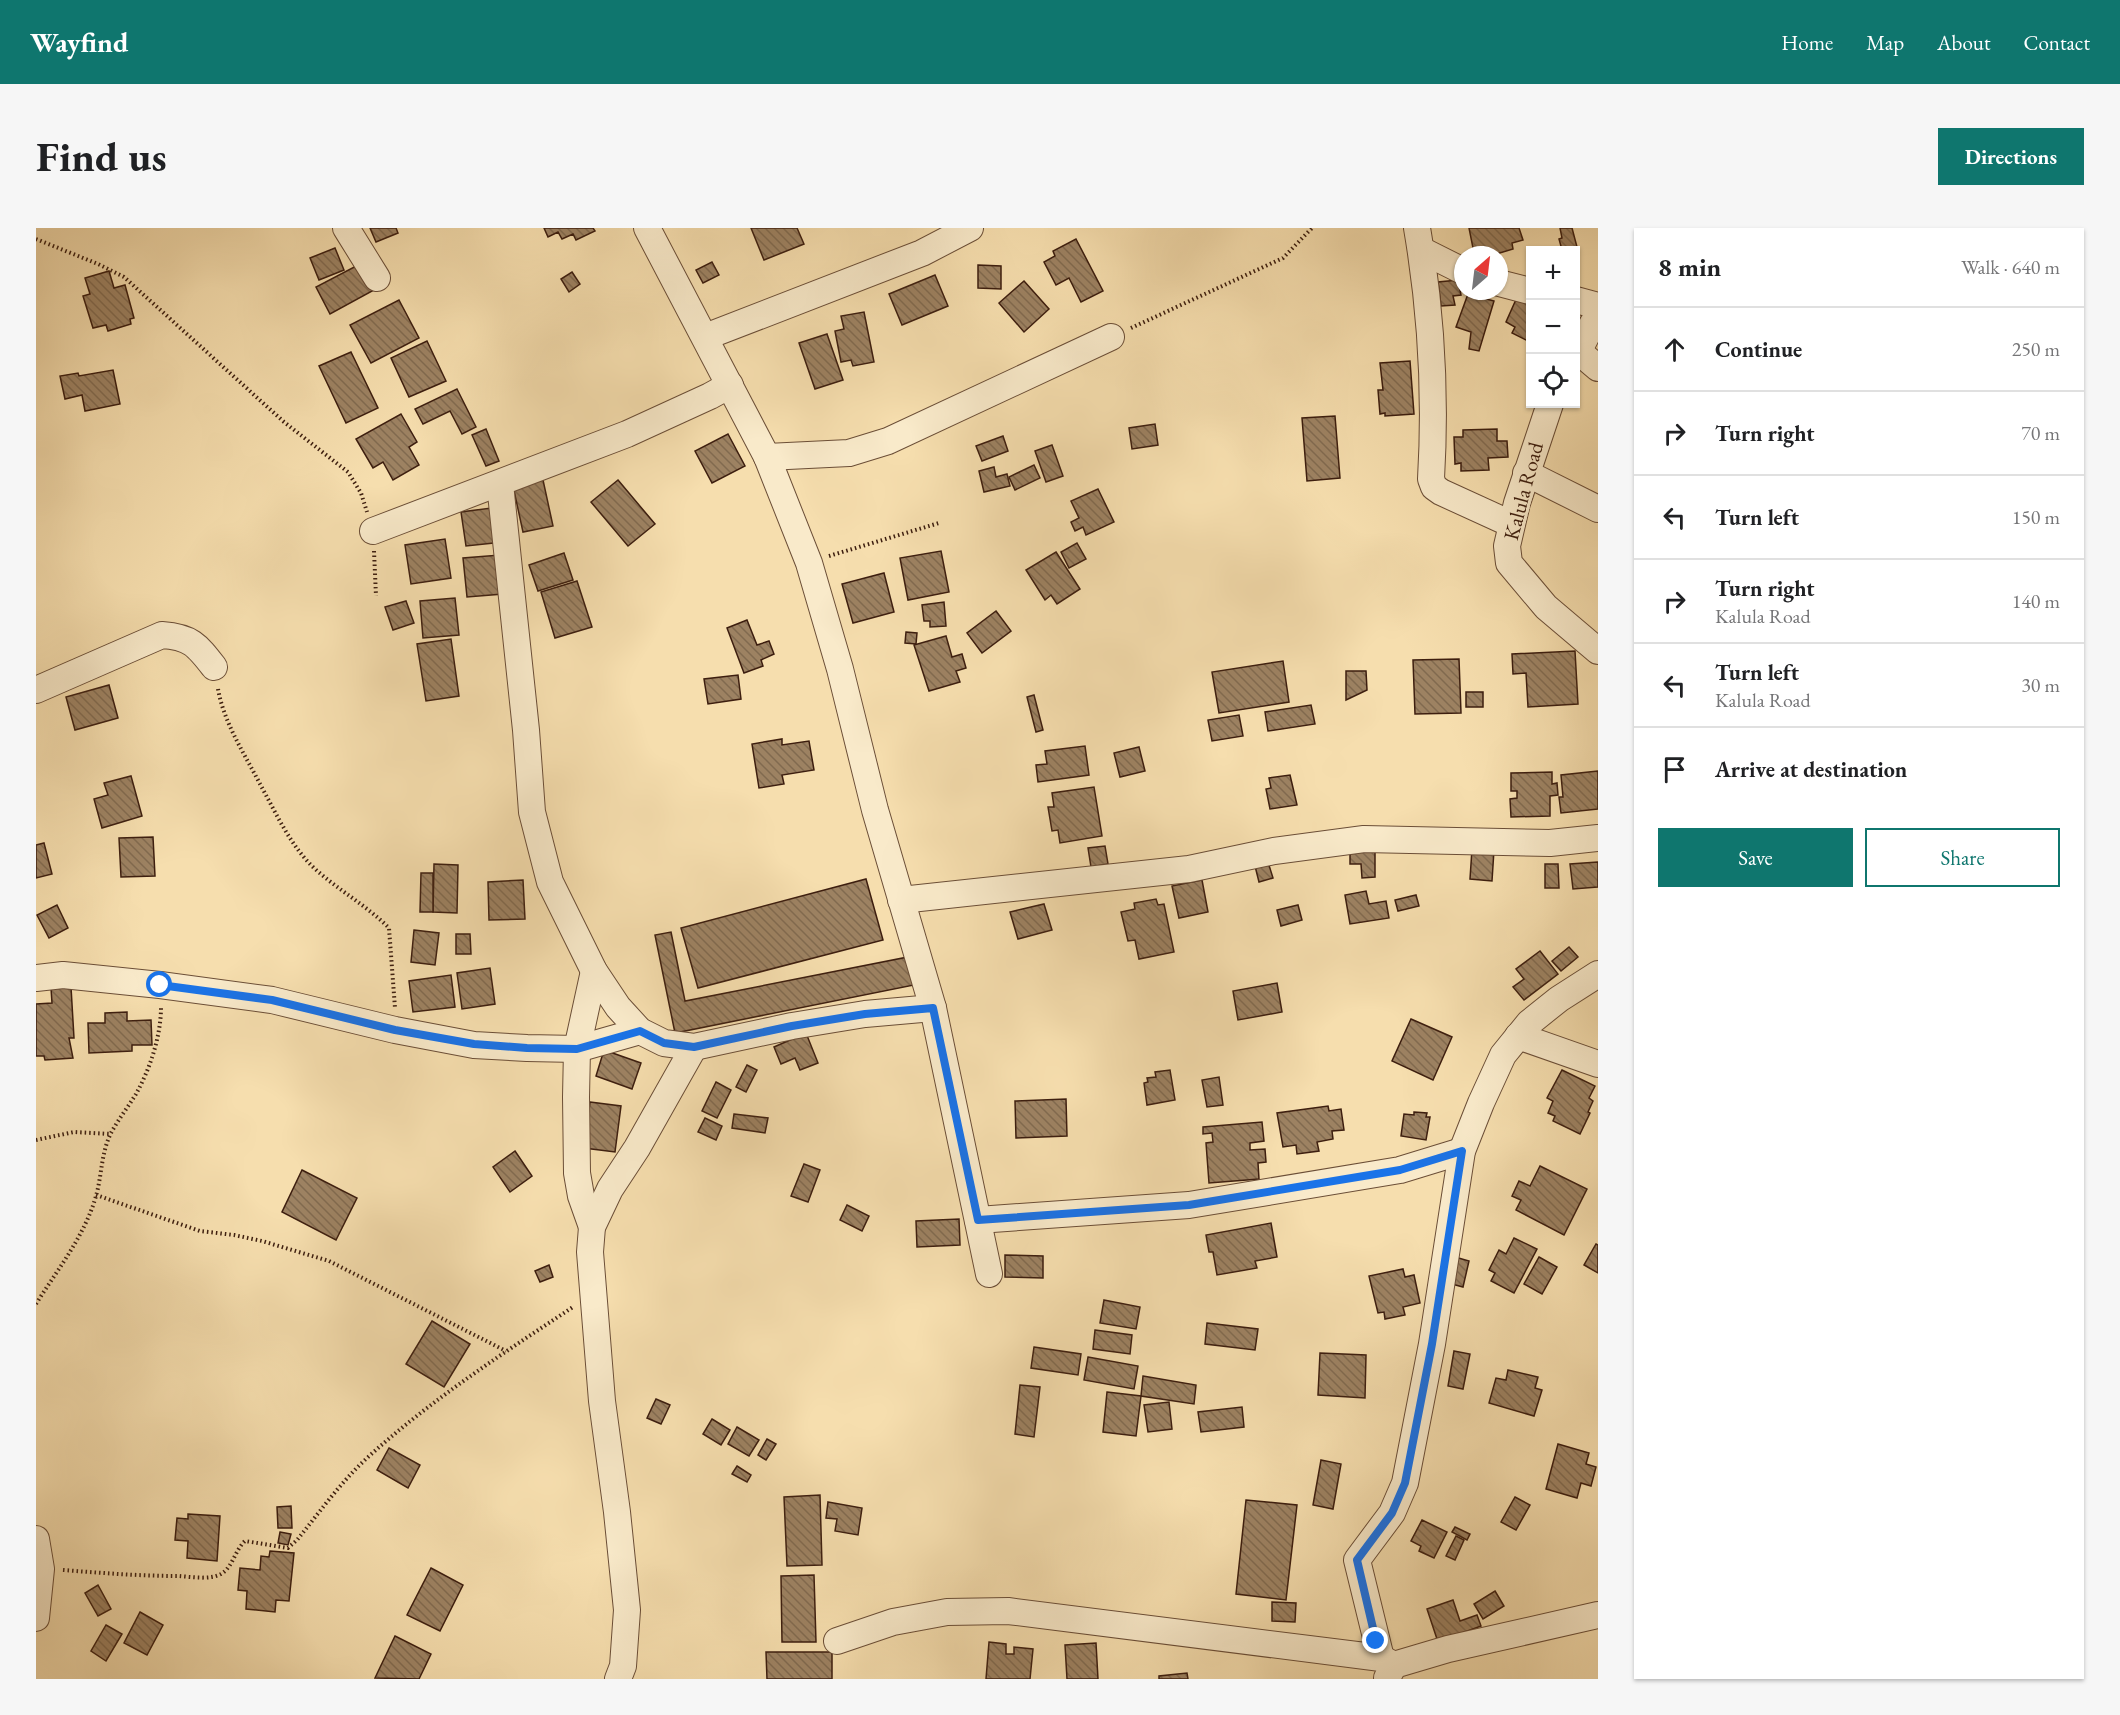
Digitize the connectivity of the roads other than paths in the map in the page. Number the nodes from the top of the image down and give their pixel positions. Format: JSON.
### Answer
{"nodes":[{"id":1,"x":346,"y":228,"type":"edge"},
{"id":2,"x":647,"y":228,"type":"edge"},
{"id":3,"x":970,"y":228,"type":"edge"},
{"id":4,"x":1419,"y":239,"type":"edge"},
{"id":5,"x":1454,"y":264,"type":"edge"},
{"id":6,"x":377,"y":278,"type":"dead end"},
{"id":7,"x":1508,"y":285,"type":"edge"},
{"id":8,"x":1526,"y":290,"type":"edge"},
{"id":9,"x":1580,"y":301,"type":"edge"},
{"id":10,"x":1598,"y":306,"type":"edge"},
{"id":11,"x":1598,"y":317,"type":"edge"},
{"id":12,"x":705,"y":337,"type":"junction"},
{"id":13,"x":1111,"y":337,"type":"road end"},
{"id":14,"x":1580,"y":348,"type":"edge"},
{"id":15,"x":1578,"y":354,"type":"edge"},
{"id":16,"x":1598,"y":368,"type":"edge"},
{"id":17,"x":730,"y":385,"type":"junction"},
{"id":18,"x":1549,"y":408,"type":"edge"},
{"id":19,"x":767,"y":457,"type":"junction"},
{"id":20,"x":1526,"y":473,"type":"junction"},
{"id":21,"x":500,"y":484,"type":"junction"},
{"id":22,"x":1598,"y":509,"type":"edge"},
{"id":23,"x":1511,"y":524,"type":"junction"},
{"id":24,"x":373,"y":531,"type":"road end"},
{"id":25,"x":1598,"y":651,"type":"edge"},
{"id":26,"x":214,"y":667,"type":"road end"},
{"id":27,"x":36,"y":690,"type":"edge"},
{"id":28,"x":1598,"y":838,"type":"edge"},
{"id":29,"x":902,"y":900,"type":"junction"},
{"id":30,"x":594,"y":970,"type":"junction"},
{"id":31,"x":1598,"y":974,"type":"edge"},
{"id":32,"x":36,"y":978,"type":"edge"},
{"id":33,"x":933,"y":1008,"type":"junction"},
{"id":34,"x":640,"y":1031,"type":"junction"},
{"id":35,"x":1518,"y":1036,"type":"junction"},
{"id":36,"x":694,"y":1047,"type":"junction"},
{"id":37,"x":577,"y":1049,"type":"junction"},
{"id":38,"x":1598,"y":1064,"type":"edge"},
{"id":39,"x":1462,"y":1151,"type":"junction"},
{"id":40,"x":978,"y":1220,"type":"junction"},
{"id":41,"x":592,"y":1227,"type":"junction"},
{"id":42,"x":989,"y":1274,"type":"dead end"},
{"id":43,"x":36,"y":1539,"type":"edge"},
{"id":44,"x":1598,"y":1615,"type":"edge"},
{"id":45,"x":36,"y":1618,"type":"edge"},
{"id":46,"x":837,"y":1641,"type":"dead end"},
{"id":47,"x":1387,"y":1667,"type":"edge"},
{"id":48,"x":618,"y":1679,"type":"edge"}],
"edges":[{"from":1,"to":6,"type":"street"},
{"from":2,"to":12,"type":"street"},
{"from":3,"to":12,"type":"street"},
{"from":4,"to":5,"type":"street"},
{"from":4,"to":23,"type":"street"},
{"from":7,"to":8,"type":"street"},
{"from":9,"to":10,"type":"street"},
{"from":11,"to":14,"type":"street"},
{"from":12,"to":17,"type":"street"},
{"from":13,"to":19,"type":"street"},
{"from":15,"to":16,"type":"street"},
{"from":17,"to":19,"type":"street"},
{"from":17,"to":21,"type":"street"},
{"from":18,"to":20,"type":"street","name":"Kalula Road"},
{"from":19,"to":29,"type":"street"},
{"from":20,"to":22,"type":"street"},
{"from":20,"to":23,"type":"street","name":"Kalula Road"},
{"from":21,"to":24,"type":"street"},
{"from":21,"to":30,"type":"street"},
{"from":23,"to":25,"type":"street","name":"Kalula Road"},
{"from":26,"to":27,"type":"street"},
{"from":28,"to":29,"type":"street"},
{"from":29,"to":33,"type":"street"},
{"from":30,"to":34,"type":"street"},
{"from":30,"to":37,"type":"street"},
{"from":31,"to":35,"type":"street"},
{"from":32,"to":37,"type":"street"},
{"from":33,"to":36,"type":"street"},
{"from":33,"to":40,"type":"street"},
{"from":34,"to":36,"type":"street"},
{"from":34,"to":37,"type":"street"},
{"from":35,"to":38,"type":"street"},
{"from":35,"to":39,"type":"street"},
{"from":36,"to":41,"type":"street"},
{"from":37,"to":41,"type":"street"},
{"from":39,"to":40,"type":"street"},
{"from":39,"to":47,"type":"street"},
{"from":40,"to":42,"type":"street"},
{"from":41,"to":48,"type":"street"},
{"from":43,"to":45,"type":"street"},
{"from":44,"to":47,"type":"street"},
{"from":46,"to":47,"type":"street"}]}
